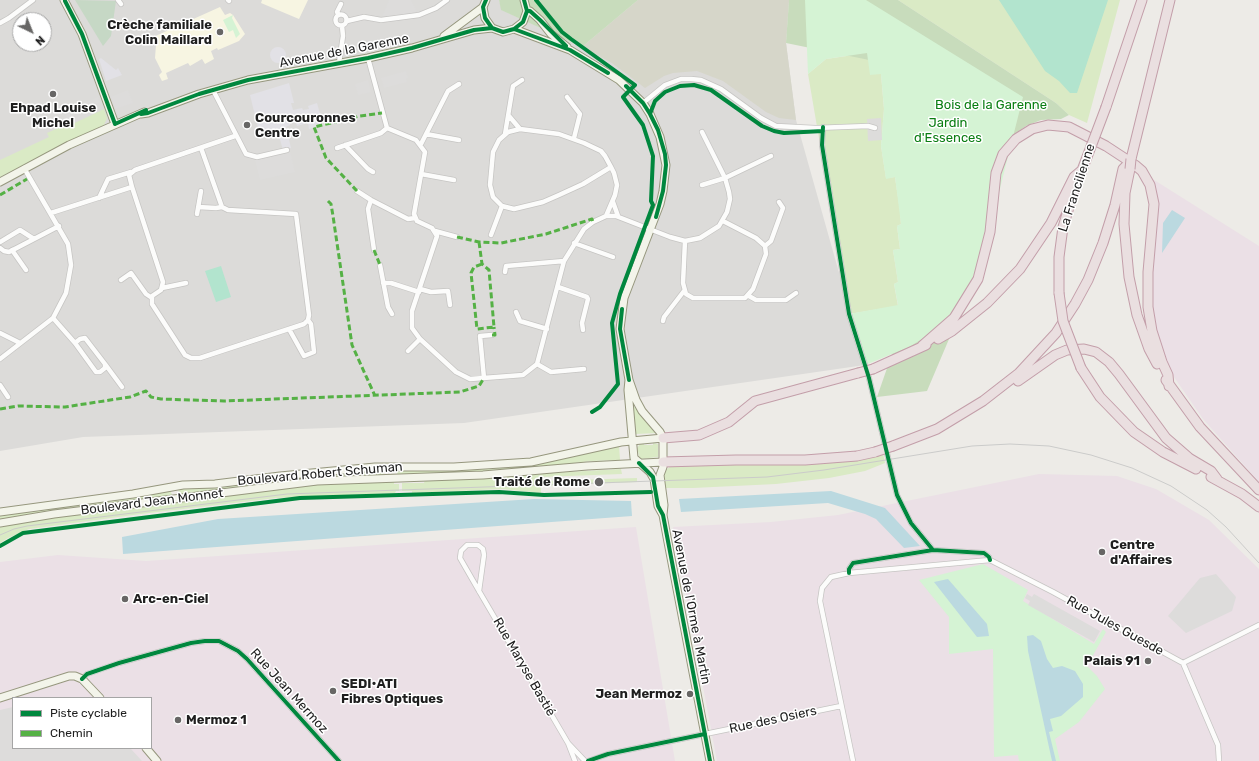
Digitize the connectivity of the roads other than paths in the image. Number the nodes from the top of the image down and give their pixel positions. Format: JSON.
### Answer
{"nodes":[{"id":1,"x":33,"y":0,"type":"edge"},
{"id":2,"x":64,"y":0,"type":"edge"},
{"id":3,"x":447,"y":0,"type":"edge"},
{"id":4,"x":524,"y":0,"type":"edge"},
{"id":5,"x":1142,"y":0,"type":"edge"},
{"id":6,"x":1170,"y":0,"type":"edge"},
{"id":7,"x":485,"y":3,"type":"edge"},
{"id":8,"x":341,"y":4,"type":"dead end"},
{"id":9,"x":527,"y":10,"type":"junction"},
{"id":10,"x":339,"y":15,"type":"junction"},
{"id":11,"x":347,"y":22,"type":"junction"},
{"id":12,"x":0,"y":23,"type":"edge"},
{"id":13,"x":342,"y":26,"type":"junction"},
{"id":14,"x":492,"y":28,"type":"junction"},
{"id":15,"x":514,"y":30,"type":"junction"},
{"id":16,"x":440,"y":39,"type":"junction"},
{"id":17,"x":570,"y":50,"type":"junction"},
{"id":18,"x":368,"y":58,"type":"junction"},
{"id":19,"x":339,"y":63,"type":"junction"},
{"id":20,"x":522,"y":80,"type":"dead end"},
{"id":21,"x":459,"y":84,"type":"dead end"},
{"id":22,"x":213,"y":90,"type":"junction"},
{"id":23,"x":567,"y":97,"type":"dead end"},
{"id":24,"x":642,"y":102,"type":"junction"},
{"id":25,"x":509,"y":116,"type":"junction"},
{"id":26,"x":115,"y":124,"type":"junction"},
{"id":27,"x":387,"y":128,"type":"junction"},
{"id":28,"x":823,"y":128,"type":"junction"},
{"id":29,"x":875,"y":128,"type":"dead end"},
{"id":30,"x":520,"y":129,"type":"junction"},
{"id":31,"x":702,"y":132,"type":"dead end"},
{"id":32,"x":426,"y":134,"type":"junction"},
{"id":33,"x":505,"y":134,"type":"junction"},
{"id":34,"x":235,"y":136,"type":"junction"},
{"id":35,"x":574,"y":138,"type":"junction"},
{"id":36,"x":459,"y":140,"type":"dead end"},
{"id":37,"x":421,"y":144,"type":"junction"},
{"id":38,"x":346,"y":145,"type":"junction"},
{"id":39,"x":201,"y":148,"type":"junction"},
{"id":40,"x":337,"y":148,"type":"dead end"},
{"id":41,"x":287,"y":150,"type":"dead end"},
{"id":42,"x":771,"y":156,"type":"dead end"},
{"id":43,"x":1129,"y":165,"type":"junction"},
{"id":44,"x":611,"y":167,"type":"junction"},
{"id":45,"x":24,"y":168,"type":"junction"},
{"id":46,"x":1081,"y":171,"type":"junction"},
{"id":47,"x":131,"y":172,"type":"junction"},
{"id":48,"x":373,"y":172,"type":"dead end"},
{"id":49,"x":421,"y":174,"type":"junction"},
{"id":50,"x":725,"y":178,"type":"junction"},
{"id":51,"x":454,"y":180,"type":"dead end"},
{"id":52,"x":0,"y":182,"type":"edge"},
{"id":53,"x":702,"y":185,"type":"dead end"},
{"id":54,"x":132,"y":188,"type":"junction"},
{"id":55,"x":357,"y":190,"type":"dead end"},
{"id":56,"x":201,"y":191,"type":"dead end"},
{"id":57,"x":99,"y":198,"type":"junction"},
{"id":58,"x":371,"y":200,"type":"junction"},
{"id":59,"x":613,"y":202,"type":"junction"},
{"id":60,"x":779,"y":202,"type":"dead end"},
{"id":61,"x":502,"y":206,"type":"junction"},
{"id":62,"x":198,"y":207,"type":"junction"},
{"id":63,"x":222,"y":207,"type":"junction"},
{"id":64,"x":51,"y":213,"type":"junction"},
{"id":65,"x":197,"y":214,"type":"dead end"},
{"id":66,"x":606,"y":216,"type":"junction"},
{"id":67,"x":618,"y":216,"type":"junction"},
{"id":68,"x":415,"y":218,"type":"junction"},
{"id":69,"x":723,"y":221,"type":"junction"},
{"id":70,"x":59,"y":226,"type":"junction"},
{"id":71,"x":651,"y":229,"type":"junction"},
{"id":72,"x":435,"y":231,"type":"junction"},
{"id":73,"x":491,"y":235,"type":"dead end"},
{"id":74,"x":457,"y":237,"type":"dead end"},
{"id":75,"x":34,"y":239,"type":"junction"},
{"id":76,"x":685,"y":241,"type":"junction"},
{"id":77,"x":0,"y":242,"type":"edge"},
{"id":78,"x":574,"y":243,"type":"junction"},
{"id":79,"x":764,"y":246,"type":"junction"},
{"id":80,"x":0,"y":248,"type":"edge"},
{"id":81,"x":12,"y":250,"type":"junction"},
{"id":82,"x":374,"y":250,"type":"dead end"},
{"id":83,"x":613,"y":257,"type":"dead end"},
{"id":84,"x":564,"y":261,"type":"junction"},
{"id":85,"x":380,"y":265,"type":"dead end"},
{"id":86,"x":26,"y":270,"type":"dead end"},
{"id":87,"x":505,"y":272,"type":"dead end"},
{"id":88,"x":121,"y":280,"type":"dead end"},
{"id":89,"x":186,"y":283,"type":"dead end"},
{"id":90,"x":383,"y":283,"type":"junction"},
{"id":91,"x":558,"y":287,"type":"junction"},
{"id":92,"x":162,"y":288,"type":"junction"},
{"id":93,"x":419,"y":291,"type":"junction"},
{"id":94,"x":684,"y":291,"type":"junction"},
{"id":95,"x":796,"y":293,"type":"dead end"},
{"id":96,"x":748,"y":296,"type":"junction"},
{"id":97,"x":152,"y":298,"type":"junction"},
{"id":98,"x":450,"y":304,"type":"dead end"},
{"id":99,"x":516,"y":312,"type":"dead end"},
{"id":100,"x":392,"y":314,"type":"dead end"},
{"id":101,"x":53,"y":318,"type":"junction"},
{"id":102,"x":308,"y":320,"type":"junction"},
{"id":103,"x":663,"y":321,"type":"dead end"},
{"id":104,"x":289,"y":329,"type":"junction"},
{"id":105,"x":547,"y":329,"type":"junction"},
{"id":106,"x":583,"y":330,"type":"dead end"},
{"id":107,"x":0,"y":333,"type":"edge"},
{"id":108,"x":492,"y":335,"type":"dead end"},
{"id":109,"x":420,"y":338,"type":"junction"},
{"id":110,"x":20,"y":343,"type":"junction"},
{"id":111,"x":75,"y":343,"type":"junction"},
{"id":112,"x":922,"y":346,"type":"junction"},
{"id":113,"x":408,"y":351,"type":"dead end"},
{"id":114,"x":0,"y":359,"type":"edge"},
{"id":115,"x":105,"y":364,"type":"junction"},
{"id":116,"x":537,"y":364,"type":"junction"},
{"id":117,"x":584,"y":369,"type":"dead end"},
{"id":118,"x":484,"y":378,"type":"junction"},
{"id":119,"x":630,"y":380,"type":"junction"},
{"id":120,"x":0,"y":385,"type":"edge"},
{"id":121,"x":1169,"y":386,"type":"junction"},
{"id":122,"x":122,"y":387,"type":"dead end"},
{"id":123,"x":1000,"y":388,"type":"junction"},
{"id":124,"x":8,"y":397,"type":"dead end"},
{"id":125,"x":663,"y":438,"type":"junction"},
{"id":126,"x":633,"y":440,"type":"junction"},
{"id":127,"x":663,"y":462,"type":"junction"},
{"id":128,"x":639,"y":463,"type":"junction"},
{"id":129,"x":1217,"y":479,"type":"junction"},
{"id":130,"x":1259,"y":490,"type":"edge"},
{"id":131,"x":1259,"y":507,"type":"edge"},
{"id":132,"x":0,"y":512,"type":"edge"},
{"id":133,"x":662,"y":515,"type":"junction"},
{"id":134,"x":0,"y":523,"type":"edge"},
{"id":135,"x":933,"y":550,"type":"junction"},
{"id":136,"x":990,"y":560,"type":"junction"},
{"id":137,"x":849,"y":573,"type":"junction"},
{"id":138,"x":479,"y":591,"type":"junction"},
{"id":139,"x":1259,"y":625,"type":"edge"},
{"id":140,"x":1183,"y":663,"type":"junction"},
{"id":141,"x":82,"y":679,"type":"junction"},
{"id":142,"x":0,"y":694,"type":"edge"},
{"id":143,"x":10,"y":695,"type":"junction"},
{"id":144,"x":99,"y":697,"type":"edge"},
{"id":145,"x":0,"y":698,"type":"edge"},
{"id":146,"x":841,"y":706,"type":"junction"},
{"id":147,"x":705,"y":734,"type":"junction"},
{"id":148,"x":568,"y":743,"type":"junction"},
{"id":149,"x":147,"y":749,"type":"edge"},
{"id":150,"x":157,"y":761,"type":"edge"},
{"id":151,"x":339,"y":761,"type":"edge"},
{"id":152,"x":575,"y":761,"type":"edge"},
{"id":153,"x":585,"y":761,"type":"edge"},
{"id":154,"x":588,"y":761,"type":"edge"},
{"id":155,"x":710,"y":761,"type":"edge"},
{"id":156,"x":853,"y":761,"type":"edge"},
{"id":157,"x":1219,"y":761,"type":"edge"}],
"edges":[{"from":1,"to":12,"type":"street"},
{"from":2,"to":26,"type":"main road"},
{"from":3,"to":11,"type":"street"},
{"from":4,"to":9,"type":"main road"},
{"from":5,"to":46,"type":"highway","name":"La Francilienne","bridge":true},
{"from":6,"to":43,"type":"highway"},
{"from":7,"to":14,"type":"main road"},
{"from":7,"to":16,"type":"main road","name":"Avenue de la Garenne"},
{"from":8,"to":10,"type":"street"},
{"from":9,"to":15,"type":"main road"},
{"from":9,"to":17,"type":"main road"},
{"from":10,"to":11,"type":"street"},
{"from":10,"to":13,"type":"street"},
{"from":11,"to":13,"type":"street"},
{"from":13,"to":19,"type":"street"},
{"from":14,"to":15,"type":"main road","name":"Avenue de la Garenne"},
{"from":14,"to":16,"type":"main road","name":"Avenue de la Garenne"},
{"from":15,"to":17,"type":"main road","name":"Avenue de la Garenne"},
{"from":16,"to":18,"type":"main road","name":"Avenue de la Garenne"},
{"from":17,"to":24,"type":"main road"},
{"from":18,"to":19,"type":"main road","name":"Avenue de la Garenne"},
{"from":18,"to":27,"type":"street"},
{"from":19,"to":22,"type":"main road","name":"Avenue de la Garenne"},
{"from":20,"to":25,"type":"street"},
{"from":21,"to":32,"type":"street"},
{"from":22,"to":26,"type":"main road","name":"Avenue de la Garenne"},
{"from":22,"to":34,"type":"street"},
{"from":23,"to":35,"type":"street"},
{"from":24,"to":28,"type":"street"},
{"from":24,"to":71,"type":"main road"},
{"from":25,"to":30,"type":"street"},
{"from":25,"to":33,"type":"street"},
{"from":26,"to":45,"type":"main road","name":"Avenue de la Garenne"},
{"from":27,"to":37,"type":"street"},
{"from":27,"to":38,"type":"street"},
{"from":28,"to":29,"type":"street"},
{"from":28,"to":135,"type":"street"},
{"from":30,"to":33,"type":"street"},
{"from":30,"to":35,"type":"street"},
{"from":31,"to":50,"type":"street"},
{"from":32,"to":36,"type":"street"},
{"from":32,"to":37,"type":"street"},
{"from":33,"to":61,"type":"street"},
{"from":34,"to":39,"type":"street"},
{"from":34,"to":41,"type":"street"},
{"from":35,"to":44,"type":"street"},
{"from":37,"to":49,"type":"street"},
{"from":38,"to":40,"type":"street"},
{"from":38,"to":48,"type":"street"},
{"from":39,"to":47,"type":"street"},
{"from":39,"to":63,"type":"street"},
{"from":42,"to":50,"type":"street"},
{"from":43,"to":121,"type":"highway"},
{"from":43,"to":123,"type":"highway"},
{"from":44,"to":59,"type":"street"},
{"from":44,"to":61,"type":"street"},
{"from":45,"to":52,"type":"main road","name":"Avenue de la Garenne"},
{"from":45,"to":64,"type":"street"},
{"from":46,"to":112,"type":"highway"},
{"from":46,"to":129,"type":"highway","name":"La Francilienne","bridge":true},
{"from":47,"to":54,"type":"street"},
{"from":47,"to":57,"type":"street"},
{"from":49,"to":51,"type":"street"},
{"from":49,"to":68,"type":"street"},
{"from":50,"to":53,"type":"street"},
{"from":50,"to":69,"type":"street"},
{"from":54,"to":57,"type":"street"},
{"from":54,"to":92,"type":"street"},
{"from":55,"to":58,"type":"street"},
{"from":56,"to":62,"type":"street"},
{"from":57,"to":64,"type":"street"},
{"from":58,"to":68,"type":"street"},
{"from":58,"to":82,"type":"street"},
{"from":59,"to":66,"type":"street"},
{"from":59,"to":67,"type":"street"},
{"from":60,"to":79,"type":"street"},
{"from":61,"to":73,"type":"street"},
{"from":62,"to":63,"type":"street"},
{"from":62,"to":65,"type":"street"},
{"from":63,"to":102,"type":"street"},
{"from":64,"to":70,"type":"street"},
{"from":66,"to":67,"type":"street"},
{"from":66,"to":78,"type":"street"},
{"from":67,"to":71,"type":"street"},
{"from":68,"to":72,"type":"street"},
{"from":69,"to":76,"type":"street"},
{"from":69,"to":79,"type":"street"},
{"from":70,"to":75,"type":"street"},
{"from":70,"to":101,"type":"street"},
{"from":71,"to":76,"type":"street"},
{"from":71,"to":119,"type":"main road"},
{"from":72,"to":74,"type":"street"},
{"from":72,"to":93,"type":"street"},
{"from":75,"to":77,"type":"street"},
{"from":75,"to":81,"type":"street"},
{"from":76,"to":94,"type":"street"},
{"from":78,"to":83,"type":"street"},
{"from":78,"to":84,"type":"street"},
{"from":79,"to":96,"type":"street"},
{"from":80,"to":81,"type":"street"},
{"from":81,"to":86,"type":"street"},
{"from":84,"to":87,"type":"street"},
{"from":84,"to":91,"type":"street"},
{"from":85,"to":90,"type":"street"},
{"from":88,"to":97,"type":"street"},
{"from":89,"to":92,"type":"street"},
{"from":90,"to":93,"type":"street"},
{"from":90,"to":100,"type":"street"},
{"from":91,"to":105,"type":"street"},
{"from":91,"to":106,"type":"street"},
{"from":92,"to":97,"type":"street"},
{"from":93,"to":98,"type":"street"},
{"from":93,"to":109,"type":"street"},
{"from":94,"to":96,"type":"street"},
{"from":94,"to":103,"type":"street"},
{"from":95,"to":96,"type":"street"},
{"from":97,"to":104,"type":"street"},
{"from":99,"to":105,"type":"street"},
{"from":101,"to":110,"type":"street"},
{"from":101,"to":111,"type":"street"},
{"from":102,"to":104,"type":"street"},
{"from":102,"to":104,"type":"street"},
{"from":105,"to":116,"type":"street"},
{"from":107,"to":110,"type":"street"},
{"from":108,"to":118,"type":"street"},
{"from":109,"to":113,"type":"street"},
{"from":109,"to":118,"type":"street"},
{"from":110,"to":114,"type":"street"},
{"from":111,"to":115,"type":"street"},
{"from":111,"to":115,"type":"street"},
{"from":112,"to":121,"type":"highway"},
{"from":112,"to":125,"type":"highway","bridge":true},
{"from":115,"to":122,"type":"street"},
{"from":116,"to":117,"type":"street"},
{"from":116,"to":118,"type":"street"},
{"from":119,"to":125,"type":"main road"},
{"from":119,"to":126,"type":"main road"},
{"from":120,"to":124,"type":"street"},
{"from":121,"to":130,"type":"highway"},
{"from":123,"to":127,"type":"highway","bridge":true},
{"from":123,"to":129,"type":"highway"},
{"from":125,"to":126,"type":"main road","name":"Boulevard Robert Schuman"},
{"from":125,"to":127,"type":"main road","name":"Avenue de l'Orme à Martin"},
{"from":126,"to":128,"type":"main road"},
{"from":126,"to":132,"type":"main road","name":"Boulevard Robert Schuman"},
{"from":127,"to":128,"type":"main road","name":"Boulevard Jean Monnet"},
{"from":127,"to":133,"type":"main road","name":"Avenue de l'Orme à Martin"},
{"from":128,"to":133,"type":"main road","name":"Avenue de l'Orme à Martin"},
{"from":128,"to":134,"type":"main road","name":"Boulevard Jean Monnet"},
{"from":129,"to":131,"type":"highway","name":"La Francilienne"},
{"from":133,"to":147,"type":"main road","name":"Avenue de l'Orme à Martin"},
{"from":135,"to":136,"type":"street","name":"Rue Jules Guesde"},
{"from":135,"to":137,"type":"street","name":"Rue Jules Guesde"},
{"from":136,"to":137,"type":"street"},
{"from":136,"to":140,"type":"street","name":"Rue Jules Guesde"},
{"from":137,"to":146,"type":"street"},
{"from":138,"to":138,"type":"street","name":"Rue Maryse Bastié"},
{"from":138,"to":148,"type":"street","name":"Rue Maryse Bastié"},
{"from":139,"to":140,"type":"street"},
{"from":140,"to":157,"type":"street"},
{"from":141,"to":143,"type":"main road"},
{"from":141,"to":144,"type":"main road"},
{"from":141,"to":151,"type":"street","name":"Rue Jean Mermoz"},
{"from":142,"to":143,"type":"main road"},
{"from":143,"to":145,"type":"main road"},
{"from":146,"to":147,"type":"street","name":"Rue des Osiers"},
{"from":146,"to":156,"type":"street"},
{"from":147,"to":154,"type":"street"},
{"from":147,"to":155,"type":"main road","name":"Avenue de l'Orme à Martin"},
{"from":148,"to":152,"type":"street","name":"Rue Maryse Bastié"},
{"from":148,"to":153,"type":"street","name":"Rue Maryse Bastié"},
{"from":149,"to":150,"type":"main road"}]}
